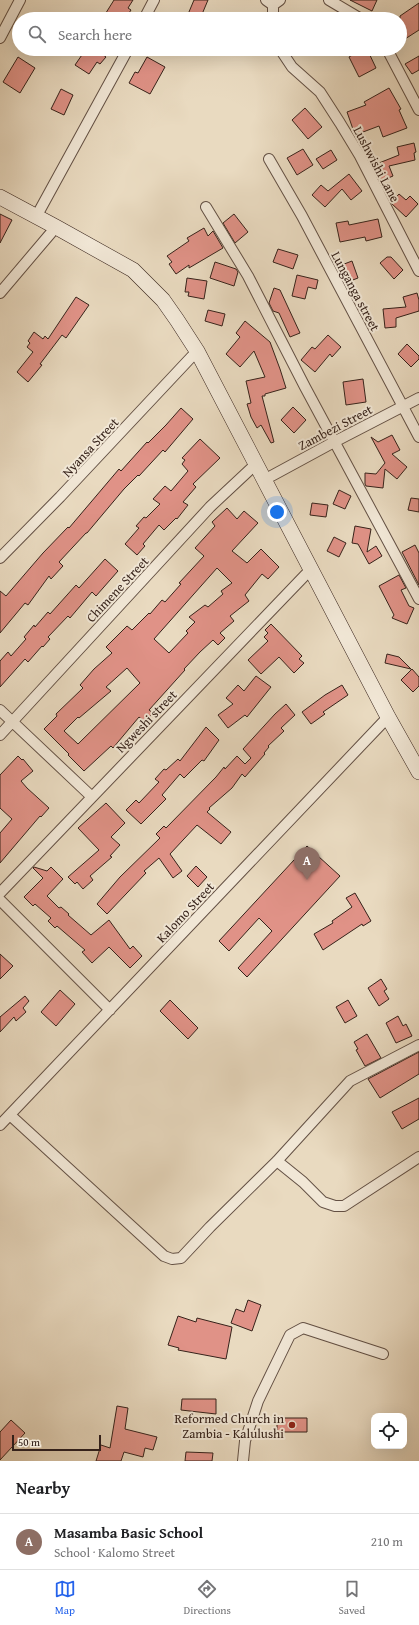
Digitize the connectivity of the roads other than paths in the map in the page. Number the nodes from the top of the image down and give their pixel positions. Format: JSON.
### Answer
{"nodes":[{"id":1,"x":20,"y":0,"type":"edge"},
{"id":2,"x":154,"y":0,"type":"edge"},
{"id":3,"x":329,"y":0,"type":"edge"},
{"id":4,"x":14,"y":12,"type":"edge"},
{"id":5,"x":148,"y":12,"type":"edge"},
{"id":6,"x":349,"y":12,"type":"edge"},
{"id":7,"x":12,"y":15,"type":"edge"},
{"id":8,"x":0,"y":38,"type":"edge"},
{"id":9,"x":124,"y":56,"type":"edge"},
{"id":10,"x":285,"y":56,"type":"edge"},
{"id":11,"x":390,"y":56,"type":"edge"},
{"id":12,"x":419,"y":110,"type":"edge"},
{"id":13,"x":269,"y":159,"type":"dead end"},
{"id":14,"x":0,"y":198,"type":"edge"},
{"id":15,"x":206,"y":207,"type":"dead end"},
{"id":16,"x":36,"y":217,"type":"junction"},
{"id":17,"x":56,"y":227,"type":"junction"},
{"id":18,"x":419,"y":271,"type":"edge"},
{"id":19,"x":0,"y":293,"type":"edge"},
{"id":20,"x":197,"y":352,"type":"junction"},
{"id":21,"x":419,"y":398,"type":"edge"},
{"id":22,"x":403,"y":406,"type":"junction"},
{"id":23,"x":419,"y":437,"type":"edge"},
{"id":24,"x":334,"y":442,"type":"junction"},
{"id":25,"x":256,"y":464,"type":"junction"},
{"id":26,"x":264,"y":480,"type":"junction"},
{"id":27,"x":0,"y":558,"type":"edge"},
{"id":28,"x":311,"y":569,"type":"junction"},
{"id":29,"x":419,"y":600,"type":"edge"},
{"id":30,"x":0,"y":710,"type":"edge"},
{"id":31,"x":388,"y":716,"type":"junction"},
{"id":32,"x":13,"y":722,"type":"junction"},
{"id":33,"x":0,"y":735,"type":"edge"},
{"id":34,"x":419,"y":772,"type":"edge"},
{"id":35,"x":92,"y":797,"type":"junction"},
{"id":36,"x":0,"y":893,"type":"edge"},
{"id":37,"x":0,"y":900,"type":"edge"},
{"id":38,"x":110,"y":1010,"type":"junction"},
{"id":39,"x":419,"y":1045,"type":"edge"},
{"id":40,"x":10,"y":1115,"type":"junction"},
{"id":41,"x":0,"y":1125,"type":"edge"},
{"id":42,"x":419,"y":1157,"type":"edge"},
{"id":43,"x":277,"y":1161,"type":"junction"},
{"id":44,"x":383,"y":1354,"type":"dead end"},
{"id":45,"x":243,"y":1461,"type":"edge"}],
"edges":[{"from":1,"to":4,"type":"street"},
{"from":2,"to":5,"type":"street"},
{"from":3,"to":6,"type":"street"},
{"from":7,"to":8,"type":"street"},
{"from":9,"to":16,"type":"street"},
{"from":10,"to":18,"type":"street","name":"Lushwishi Lane"},
{"from":11,"to":12,"type":"street"},
{"from":13,"to":22,"type":"street","name":"Lunganga street"},
{"from":14,"to":16,"type":"street"},
{"from":15,"to":24,"type":"street"},
{"from":16,"to":17,"type":"street"},
{"from":17,"to":19,"type":"street"},
{"from":17,"to":20,"type":"street"},
{"from":20,"to":25,"type":"street"},
{"from":20,"to":27,"type":"street","name":"Nyansa Street"},
{"from":21,"to":22,"type":"street","name":"Zambezi Street"},
{"from":22,"to":23,"type":"street","name":"Lunganga street"},
{"from":22,"to":24,"type":"street","name":"Zambezi Street"},
{"from":24,"to":26,"type":"street","name":"Zambezi Street"},
{"from":24,"to":29,"type":"street"},
{"from":25,"to":26,"type":"street"},
{"from":25,"to":32,"type":"street","name":"Chimene Street"},
{"from":26,"to":28,"type":"street"},
{"from":28,"to":31,"type":"street"},
{"from":28,"to":35,"type":"street","name":"Ngweshi street"},
{"from":30,"to":32,"type":"street"},
{"from":31,"to":34,"type":"street"},
{"from":31,"to":38,"type":"street","name":"Kalomo Street"},
{"from":32,"to":33,"type":"street","name":"Chimene Street"},
{"from":32,"to":35,"type":"street"},
{"from":35,"to":36,"type":"street","name":"Ngweshi street"},
{"from":37,"to":38,"type":"street"},
{"from":38,"to":40,"type":"street","name":"Kalomo Street"},
{"from":39,"to":43,"type":"street"},
{"from":40,"to":41,"type":"street","name":"Kalomo Street"},
{"from":40,"to":43,"type":"street"},
{"from":42,"to":43,"type":"street"},
{"from":44,"to":45,"type":"street"}]}
